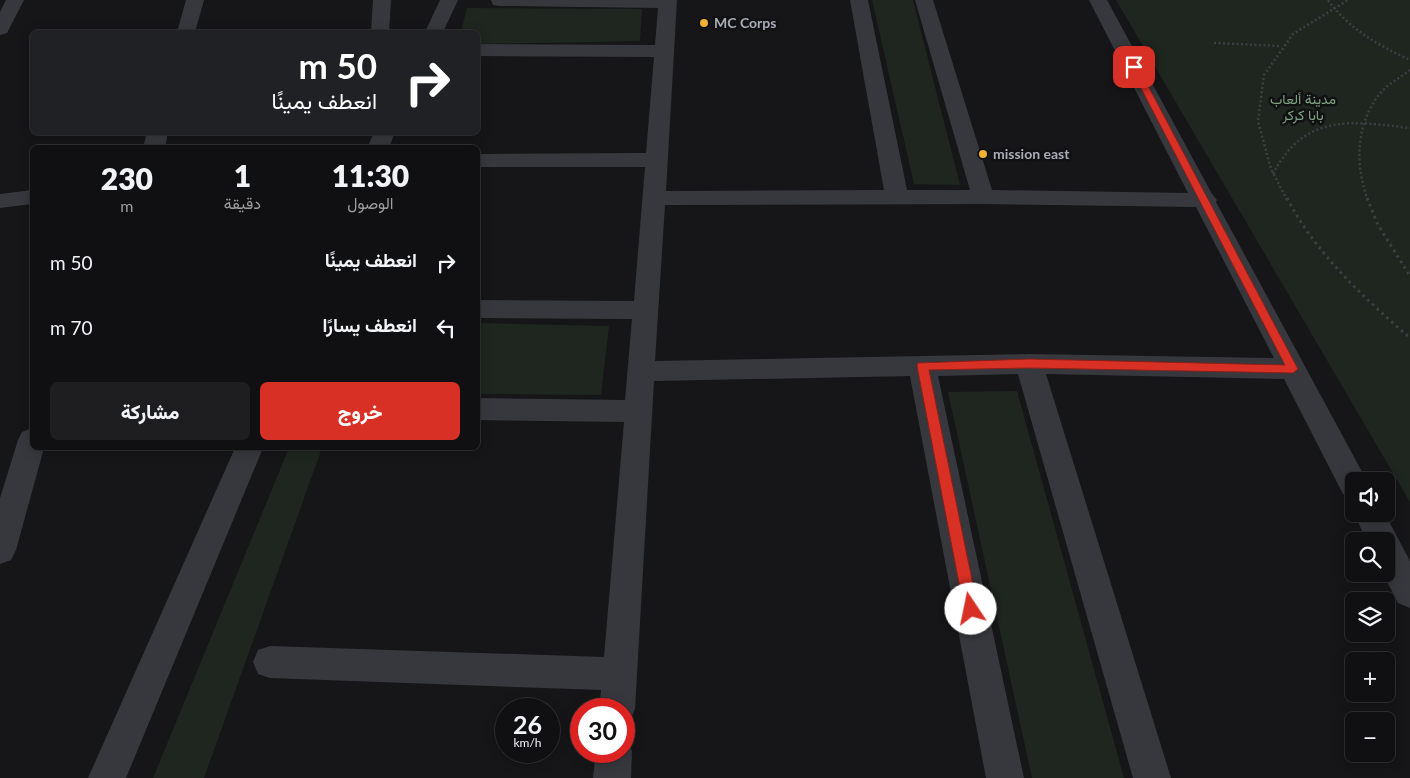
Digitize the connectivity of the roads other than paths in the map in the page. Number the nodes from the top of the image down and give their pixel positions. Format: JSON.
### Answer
{"nodes":[{"id":1,"x":15,"y":0,"type":"edge"},
{"id":2,"x":195,"y":0,"type":"edge"},
{"id":3,"x":382,"y":0,"type":"edge"},
{"id":4,"x":449,"y":0,"type":"edge"},
{"id":5,"x":859,"y":0,"type":"edge"},
{"id":6,"x":924,"y":0,"type":"edge"},
{"id":7,"x":1098,"y":0,"type":"edge"},
{"id":8,"x":499,"y":1,"type":"dead end"},
{"id":9,"x":668,"y":1,"type":"edge"},
{"id":10,"x":0,"y":29,"type":"edge"},
{"id":11,"x":187,"y":30,"type":"edge"},
{"id":12,"x":380,"y":30,"type":"edge"},
{"id":13,"x":435,"y":30,"type":"edge"},
{"id":14,"x":480,"y":50,"type":"edge"},
{"id":15,"x":664,"y":51,"type":"junction"},
{"id":16,"x":480,"y":160,"type":"edge"},
{"id":17,"x":656,"y":160,"type":"junction"},
{"id":18,"x":30,"y":197,"type":"edge"},
{"id":19,"x":984,"y":197,"type":"junction"},
{"id":20,"x":654,"y":198,"type":"junction"},
{"id":21,"x":897,"y":198,"type":"junction"},
{"id":22,"x":1206,"y":200,"type":"junction"},
{"id":23,"x":0,"y":201,"type":"edge"},
{"id":24,"x":480,"y":309,"type":"edge"},
{"id":25,"x":646,"y":310,"type":"junction"},
{"id":26,"x":1029,"y":364,"type":"junction"},
{"id":27,"x":922,"y":366,"type":"junction"},
{"id":28,"x":1293,"y":369,"type":"junction"},
{"id":29,"x":642,"y":371,"type":"junction"},
{"id":30,"x":480,"y":409,"type":"edge"},
{"id":31,"x":639,"y":410,"type":"junction"},
{"id":32,"x":30,"y":447,"type":"edge"},
{"id":33,"x":248,"y":450,"type":"edge"},
{"id":34,"x":1347,"y":472,"type":"edge"},
{"id":35,"x":0,"y":550,"type":"edge"},
{"id":36,"x":1395,"y":564,"type":"edge"},
{"id":37,"x":1410,"y":593,"type":"edge"},
{"id":38,"x":270,"y":662,"type":"dead end"},
{"id":39,"x":620,"y":674,"type":"junction"},
{"id":40,"x":618,"y":698,"type":"edge"},
{"id":41,"x":613,"y":763,"type":"edge"},
{"id":42,"x":107,"y":778,"type":"edge"},
{"id":43,"x":612,"y":778,"type":"edge"},
{"id":44,"x":1005,"y":778,"type":"edge"},
{"id":45,"x":1152,"y":778,"type":"edge"}],
"edges":[{"from":1,"to":10,"type":"street"},
{"from":2,"to":11,"type":"street"},
{"from":3,"to":12,"type":"street"},
{"from":4,"to":13,"type":"street"},
{"from":5,"to":21,"type":"street"},
{"from":6,"to":19,"type":"street"},
{"from":7,"to":22,"type":"street"},
{"from":8,"to":9,"type":"street"},
{"from":9,"to":15,"type":"street"},
{"from":14,"to":15,"type":"street"},
{"from":15,"to":17,"type":"street"},
{"from":16,"to":17,"type":"street"},
{"from":17,"to":20,"type":"street"},
{"from":18,"to":23,"type":"street"},
{"from":19,"to":21,"type":"street"},
{"from":19,"to":22,"type":"street"},
{"from":20,"to":21,"type":"street"},
{"from":20,"to":25,"type":"street"},
{"from":22,"to":28,"type":"street"},
{"from":24,"to":25,"type":"street"},
{"from":25,"to":29,"type":"street"},
{"from":26,"to":27,"type":"street"},
{"from":26,"to":28,"type":"street"},
{"from":26,"to":45,"type":"street"},
{"from":27,"to":29,"type":"street"},
{"from":27,"to":44,"type":"street"},
{"from":28,"to":34,"type":"street"},
{"from":29,"to":31,"type":"street"},
{"from":30,"to":31,"type":"street"},
{"from":31,"to":39,"type":"street"},
{"from":32,"to":35,"type":"street"},
{"from":33,"to":42,"type":"street"},
{"from":36,"to":37,"type":"street"},
{"from":38,"to":39,"type":"street"},
{"from":39,"to":40,"type":"street"},
{"from":41,"to":43,"type":"street"}]}
